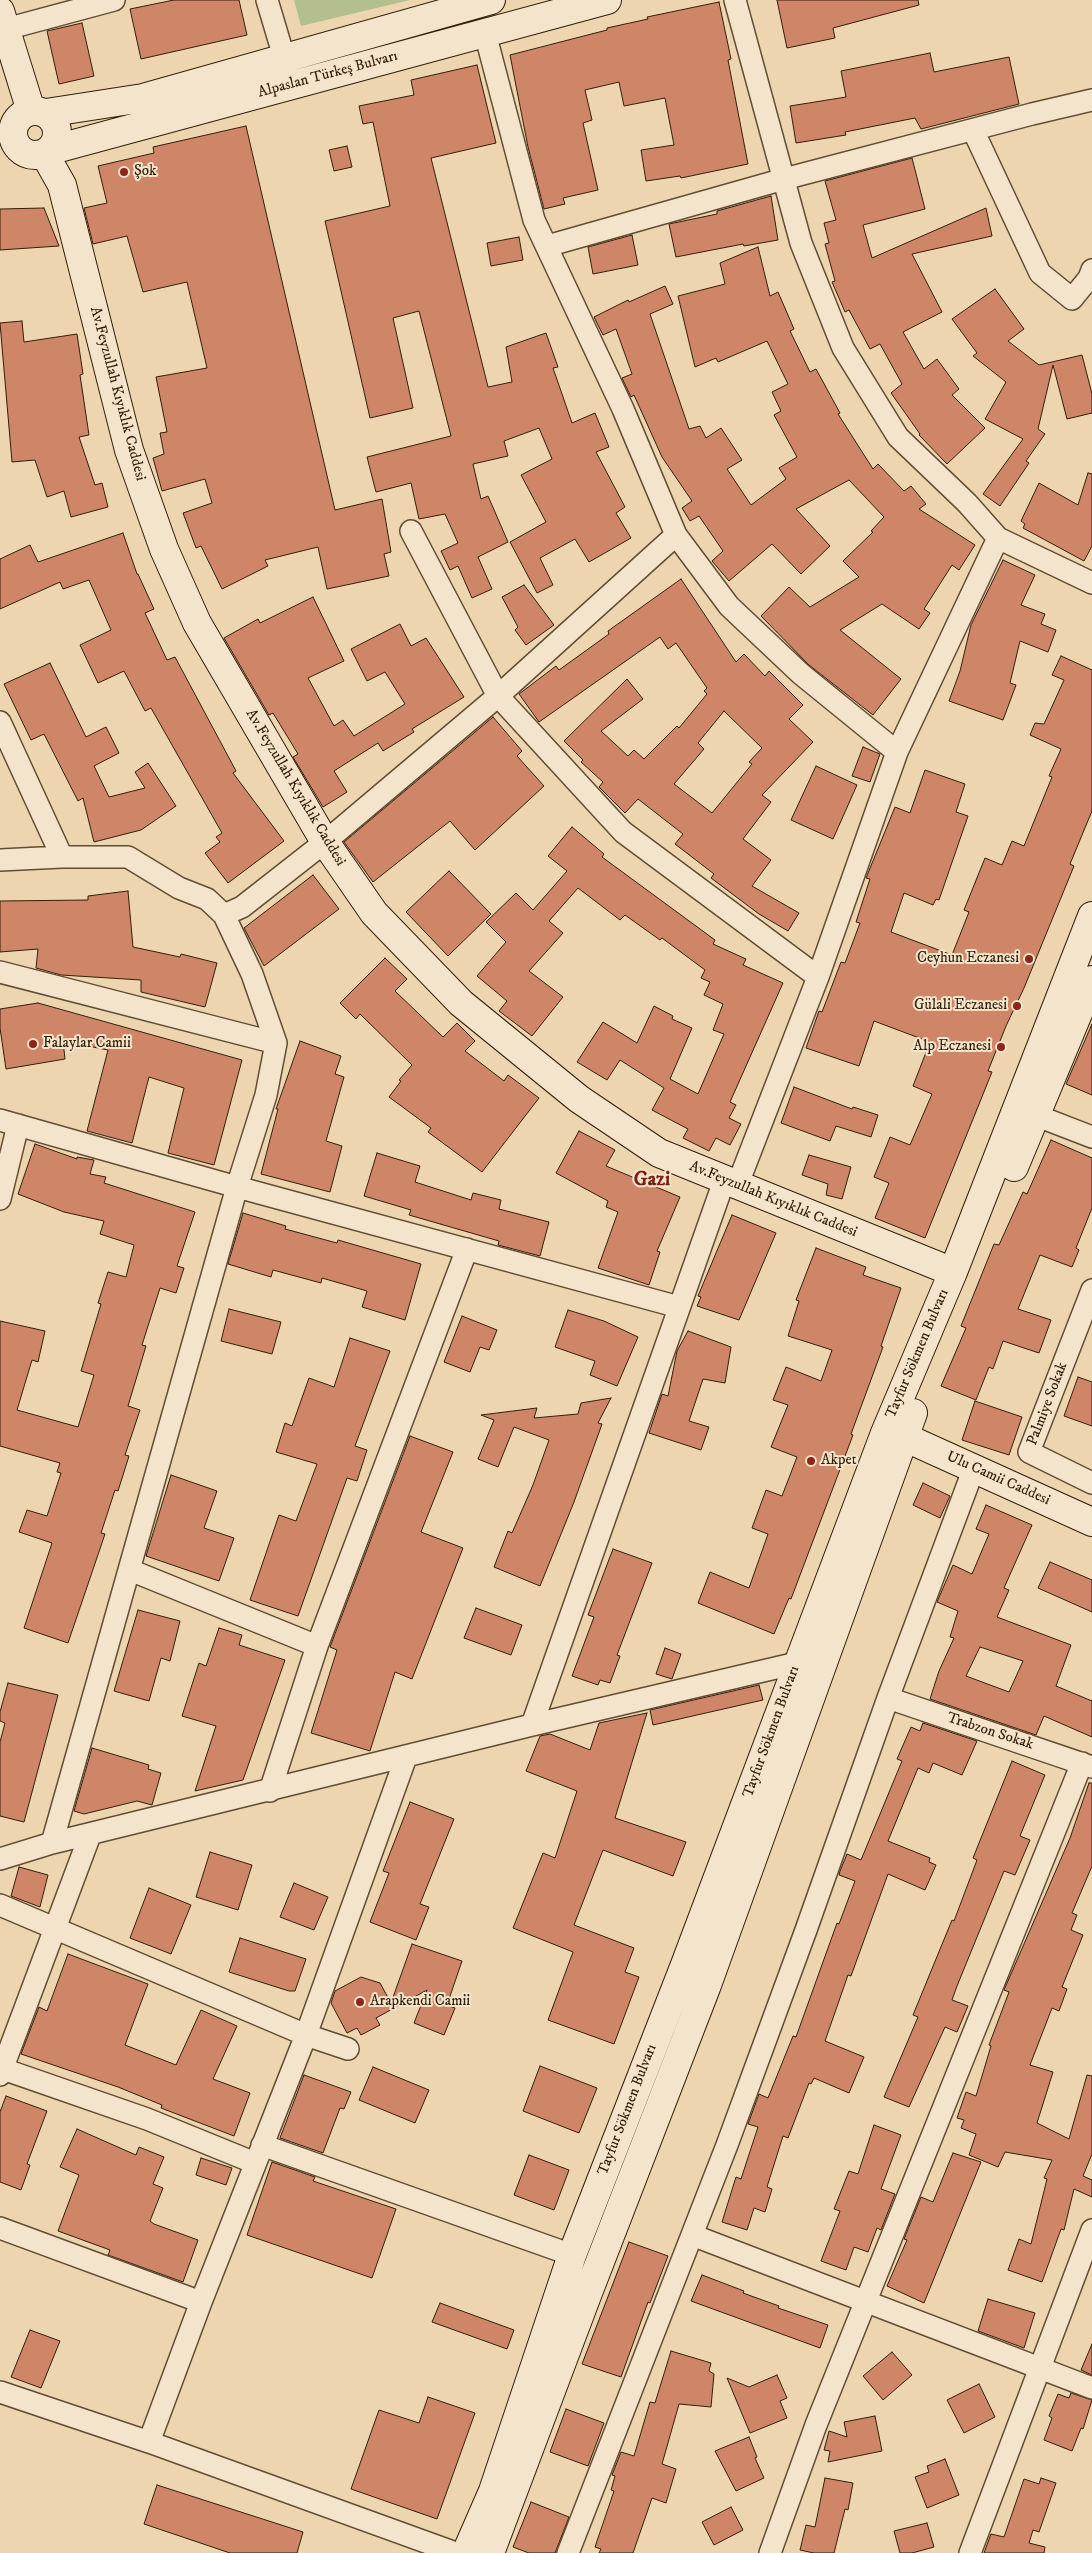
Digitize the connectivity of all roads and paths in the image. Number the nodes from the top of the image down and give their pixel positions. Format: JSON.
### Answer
{"nodes":[{"id":1,"x":114,"y":0,"type":"edge"},
{"id":2,"x":267,"y":0,"type":"edge"},
{"id":3,"x":491,"y":0,"type":"edge"},
{"id":4,"x":607,"y":0,"type":"edge"},
{"id":5,"x":736,"y":0,"type":"edge"},
{"id":6,"x":3,"y":20,"type":"edge"},
{"id":7,"x":485,"y":33,"type":"junction"},
{"id":8,"x":284,"y":57,"type":"junction"},
{"id":9,"x":1092,"y":100,"type":"edge"},
{"id":10,"x":24,"y":116,"type":"edge"},
{"id":11,"x":973,"y":130,"type":"junction"},
{"id":12,"x":28,"y":152,"type":"edge"},
{"id":13,"x":784,"y":179,"type":"junction"},
{"id":14,"x":547,"y":246,"type":"junction"},
{"id":15,"x":1092,"y":270,"type":"edge"},
{"id":16,"x":411,"y":531,"type":"dead end"},
{"id":17,"x":676,"y":536,"type":"junction"},
{"id":18,"x":998,"y":538,"type":"junction"},
{"id":19,"x":1092,"y":583,"type":"edge"},
{"id":20,"x":498,"y":696,"type":"junction"},
{"id":21,"x":0,"y":722,"type":"edge"},
{"id":22,"x":897,"y":752,"type":"junction"},
{"id":23,"x":325,"y":842,"type":"junction"},
{"id":24,"x":62,"y":857,"type":"junction"},
{"id":25,"x":0,"y":860,"type":"edge"},
{"id":26,"x":224,"y":915,"type":"junction"},
{"id":27,"x":1092,"y":916,"type":"edge"},
{"id":28,"x":0,"y":972,"type":"edge"},
{"id":29,"x":818,"y":977,"type":"junction"},
{"id":30,"x":1092,"y":980,"type":"edge"},
{"id":31,"x":276,"y":1043,"type":"junction"},
{"id":32,"x":1035,"y":1115,"type":"junction"},
{"id":33,"x":9,"y":1122,"type":"edge"},
{"id":34,"x":1092,"y":1137,"type":"edge"},
{"id":35,"x":731,"y":1183,"type":"junction"},
{"id":36,"x":237,"y":1187,"type":"junction"},
{"id":37,"x":0,"y":1198,"type":"edge"},
{"id":38,"x":467,"y":1249,"type":"junction"},
{"id":39,"x":953,"y":1272,"type":"junction"},
{"id":40,"x":1092,"y":1290,"type":"edge"},
{"id":41,"x":679,"y":1307,"type":"junction"},
{"id":42,"x":904,"y":1437,"type":"junction"},
{"id":43,"x":974,"y":1468,"type":"junction"},
{"id":44,"x":1092,"y":1483,"type":"edge"},
{"id":45,"x":1092,"y":1522,"type":"edge"},
{"id":46,"x":130,"y":1570,"type":"junction"},
{"id":47,"x":317,"y":1646,"type":"junction"},
{"id":48,"x":809,"y":1667,"type":"junction"},
{"id":49,"x":888,"y":1698,"type":"junction"},
{"id":50,"x":532,"y":1725,"type":"junction"},
{"id":51,"x":406,"y":1757,"type":"junction"},
{"id":52,"x":1087,"y":1765,"type":"edge"},
{"id":53,"x":270,"y":1790,"type":"junction"},
{"id":54,"x":90,"y":1835,"type":"junction"},
{"id":55,"x":52,"y":1844,"type":"junction"},
{"id":56,"x":0,"y":1859,"type":"edge"},
{"id":57,"x":0,"y":1905,"type":"edge"},
{"id":58,"x":55,"y":1928,"type":"junction"},
{"id":59,"x":306,"y":2035,"type":"junction"},
{"id":60,"x":348,"y":2049,"type":"dead end"},
{"id":61,"x":1,"y":2071,"type":"edge"},
{"id":62,"x":258,"y":2154,"type":"junction"},
{"id":63,"x":0,"y":2228,"type":"edge"},
{"id":64,"x":1092,"y":2230,"type":"edge"},
{"id":65,"x":692,"y":2235,"type":"junction"},
{"id":66,"x":572,"y":2255,"type":"junction"},
{"id":67,"x":201,"y":2302,"type":"junction"},
{"id":68,"x":865,"y":2302,"type":"junction"},
{"id":69,"x":1039,"y":2366,"type":"junction"},
{"id":70,"x":1092,"y":2388,"type":"edge"},
{"id":71,"x":0,"y":2392,"type":"edge"},
{"id":72,"x":149,"y":2442,"type":"junction"},
{"id":73,"x":456,"y":2553,"type":"edge"},
{"id":74,"x":466,"y":2553,"type":"edge"},
{"id":75,"x":490,"y":2553,"type":"edge"},
{"id":76,"x":568,"y":2553,"type":"edge"},
{"id":77,"x":770,"y":2553,"type":"edge"},
{"id":78,"x":970,"y":2553,"type":"edge"}],
"edges":[{"from":1,"to":6,"type":"street"},
{"from":2,"to":8,"type":"street"},
{"from":3,"to":8,"type":"main road","name":"Alpaslan Türkeş Bulvarı"},
{"from":4,"to":7,"type":"main road","name":"Alpaslan Türkeş Bulvarı"},
{"from":5,"to":13,"type":"street"},
{"from":6,"to":10,"type":"main road"},
{"from":7,"to":12,"type":"main road","name":"Alpaslan Türkeş Bulvarı"},
{"from":7,"to":14,"type":"street"},
{"from":8,"to":10,"type":"main road","name":"Alpaslan Türkeş Bulvarı"},
{"from":9,"to":11,"type":"street"},
{"from":10,"to":12,"type":"main road"},
{"from":10,"to":12,"type":"main road"},
{"from":11,"to":13,"type":"street"},
{"from":11,"to":15,"type":"street"},
{"from":12,"to":23,"type":"main road","name":"Av.Feyzullah Kıyıklık Caddesi"},
{"from":13,"to":14,"type":"street"},
{"from":13,"to":18,"type":"street"},
{"from":14,"to":17,"type":"street"},
{"from":16,"to":20,"type":"street"},
{"from":17,"to":20,"type":"street"},
{"from":17,"to":22,"type":"street"},
{"from":18,"to":19,"type":"street"},
{"from":18,"to":22,"type":"street"},
{"from":20,"to":23,"type":"street"},
{"from":20,"to":29,"type":"street"},
{"from":21,"to":24,"type":"street"},
{"from":22,"to":29,"type":"street"},
{"from":23,"to":26,"type":"street"},
{"from":23,"to":35,"type":"main road","name":"Av.Feyzullah Kıyıklık Caddesi"},
{"from":24,"to":25,"type":"street"},
{"from":24,"to":26,"type":"street"},
{"from":26,"to":31,"type":"street"},
{"from":27,"to":39,"type":"main road","name":"Tayfur Sökmen Bulvarı"},
{"from":28,"to":31,"type":"street"},
{"from":29,"to":35,"type":"street"},
{"from":30,"to":32,"type":"main road","name":"Tayfur Sökmen Bulvarı"},
{"from":31,"to":36,"type":"street"},
{"from":32,"to":34,"type":"street"},
{"from":32,"to":42,"type":"main road","name":"Tayfur Sökmen Bulvarı"},
{"from":33,"to":36,"type":"street"},
{"from":33,"to":37,"type":"street"},
{"from":35,"to":39,"type":"main road","name":"Av.Feyzullah Kıyıklık Caddesi"},
{"from":35,"to":41,"type":"street"},
{"from":36,"to":38,"type":"street"},
{"from":36,"to":46,"type":"street"},
{"from":38,"to":41,"type":"street"},
{"from":38,"to":47,"type":"street"},
{"from":39,"to":48,"type":"main road","name":"Tayfur Sökmen Bulvarı"},
{"from":40,"to":44,"type":"street","name":"Palmiye Sokak"},
{"from":41,"to":50,"type":"street"},
{"from":42,"to":43,"type":"main road","name":"Ulu Camii Caddesi"},
{"from":42,"to":48,"type":"main road","name":"Tayfur Sökmen Bulvarı"},
{"from":43,"to":45,"type":"main road","name":"Ulu Camii Caddesi"},
{"from":43,"to":49,"type":"street"},
{"from":46,"to":47,"type":"street"},
{"from":46,"to":55,"type":"street"},
{"from":47,"to":53,"type":"street"},
{"from":48,"to":50,"type":"street"},
{"from":48,"to":66,"type":"main road","name":"Tayfur Sökmen Bulvarı"},
{"from":48,"to":75,"type":"main road","name":"Tayfur Sökmen Bulvarı"},
{"from":49,"to":52,"type":"street","name":"Trabzon Sokak"},
{"from":49,"to":65,"type":"street"},
{"from":50,"to":51,"type":"street"},
{"from":51,"to":53,"type":"street"},
{"from":51,"to":59,"type":"street"},
{"from":52,"to":68,"type":"street"},
{"from":53,"to":54,"type":"street"},
{"from":54,"to":55,"type":"street"},
{"from":54,"to":58,"type":"street"},
{"from":55,"to":56,"type":"street"},
{"from":57,"to":58,"type":"street"},
{"from":58,"to":59,"type":"street"},
{"from":58,"to":61,"type":"street"},
{"from":59,"to":60,"type":"street"},
{"from":59,"to":62,"type":"street"},
{"from":61,"to":62,"type":"street"},
{"from":62,"to":66,"type":"street"},
{"from":62,"to":67,"type":"street"},
{"from":63,"to":67,"type":"street"},
{"from":64,"to":69,"type":"street"},
{"from":65,"to":68,"type":"street"},
{"from":65,"to":76,"type":"street"},
{"from":66,"to":74,"type":"main road","name":"Tayfur Sökmen Bulvarı"},
{"from":67,"to":72,"type":"street"},
{"from":68,"to":69,"type":"street"},
{"from":68,"to":77,"type":"street"},
{"from":69,"to":70,"type":"street"},
{"from":69,"to":78,"type":"street"},
{"from":71,"to":72,"type":"street"},
{"from":72,"to":73,"type":"street"}]}
